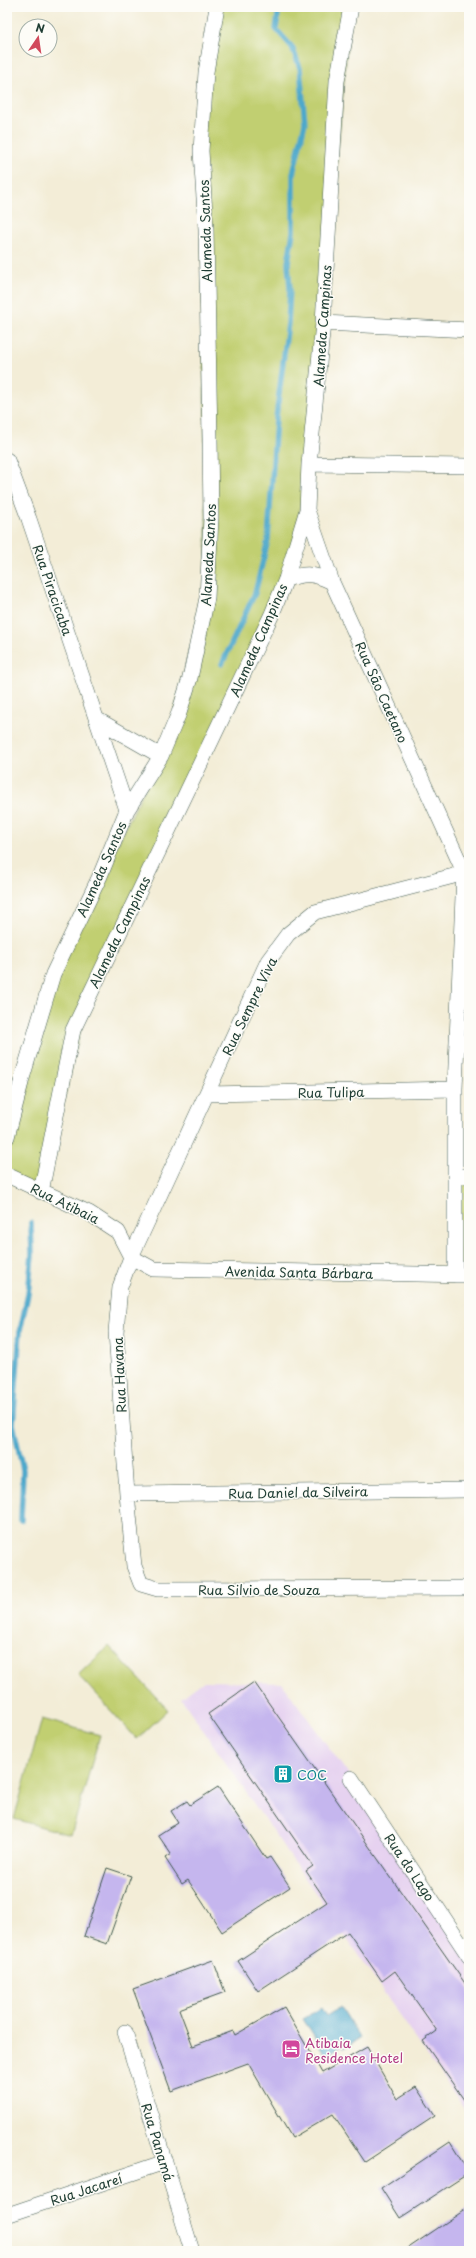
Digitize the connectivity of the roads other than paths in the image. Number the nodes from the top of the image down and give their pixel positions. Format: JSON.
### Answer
{"nodes":[{"id":1,"x":218,"y":7,"type":"edge"},
{"id":2,"x":351,"y":7,"type":"edge"},
{"id":3,"x":324,"y":323,"type":"junction"},
{"id":4,"x":469,"y":330,"type":"edge"},
{"id":5,"x":7,"y":460,"type":"edge"},
{"id":6,"x":309,"y":464,"type":"junction"},
{"id":7,"x":469,"y":466,"type":"edge"},
{"id":8,"x":307,"y":510,"type":"junction"},
{"id":9,"x":286,"y":579,"type":"junction"},
{"id":10,"x":332,"y":582,"type":"junction"},
{"id":11,"x":98,"y":720,"type":"junction"},
{"id":12,"x":161,"y":756,"type":"junction"},
{"id":13,"x":127,"y":810,"type":"junction"},
{"id":14,"x":467,"y":872,"type":"edge"},
{"id":15,"x":455,"y":1089,"type":"junction"},
{"id":16,"x":208,"y":1094,"type":"junction"},
{"id":17,"x":7,"y":1137,"type":"edge"},
{"id":18,"x":7,"y":1175,"type":"edge"},
{"id":19,"x":462,"y":1176,"type":"edge"},
{"id":20,"x":41,"y":1192,"type":"junction"},
{"id":21,"x":131,"y":1257,"type":"junction"},
{"id":22,"x":462,"y":1275,"type":"edge"},
{"id":23,"x":469,"y":1490,"type":"edge"},
{"id":24,"x":127,"y":1494,"type":"junction"},
{"id":25,"x":469,"y":1588,"type":"edge"},
{"id":26,"x":351,"y":1778,"type":"dead end"},
{"id":27,"x":469,"y":1956,"type":"edge"},
{"id":28,"x":125,"y":2032,"type":"dead end"},
{"id":29,"x":165,"y":2162,"type":"junction"},
{"id":30,"x":7,"y":2215,"type":"edge"},
{"id":31,"x":192,"y":2251,"type":"edge"}],
"edges":[{"from":1,"to":12,"type":"street","name":"Alameda Santos"},
{"from":2,"to":3,"type":"street","name":"Alameda Campinas"},
{"from":3,"to":4,"type":"street"},
{"from":3,"to":6,"type":"street","name":"Alameda Campinas"},
{"from":5,"to":11,"type":"street","name":"Rua Piracicaba"},
{"from":6,"to":7,"type":"street"},
{"from":6,"to":8,"type":"street","name":"Alameda Campinas"},
{"from":8,"to":9,"type":"street","name":"Alameda Campinas"},
{"from":8,"to":10,"type":"street","name":"Rua São Caetano"},
{"from":9,"to":10,"type":"street"},
{"from":9,"to":20,"type":"street","name":"Alameda Campinas"},
{"from":10,"to":14,"type":"street","name":"Rua São Caetano"},
{"from":11,"to":12,"type":"street"},
{"from":11,"to":13,"type":"street","name":"Rua Piracicaba"},
{"from":12,"to":13,"type":"street","name":"Alameda Santos"},
{"from":13,"to":17,"type":"street","name":"Alameda Santos"},
{"from":14,"to":15,"type":"street"},
{"from":14,"to":16,"type":"street","name":"Rua Sempre Viva"},
{"from":15,"to":16,"type":"street","name":"Rua Tulipa"},
{"from":15,"to":19,"type":"street"},
{"from":16,"to":21,"type":"street","name":"Rua Sempre Viva"},
{"from":18,"to":20,"type":"street","name":"Rua Atibaia"},
{"from":19,"to":22,"type":"street"},
{"from":20,"to":21,"type":"street","name":"Rua Atibaia"},
{"from":21,"to":22,"type":"street","name":"Avenida Santa Bárbara"},
{"from":21,"to":24,"type":"street","name":"Rua Havana"},
{"from":23,"to":24,"type":"street","name":"Rua Daniel da Silveira"},
{"from":24,"to":25,"type":"street","name":"Rua Silvio de Souza"},
{"from":26,"to":27,"type":"street","name":"Rua do Lago"},
{"from":28,"to":29,"type":"street","name":"Rua Panamá"},
{"from":29,"to":30,"type":"street","name":"Rua Jacareí"},
{"from":29,"to":31,"type":"street","name":"Rua Panamá"}]}
